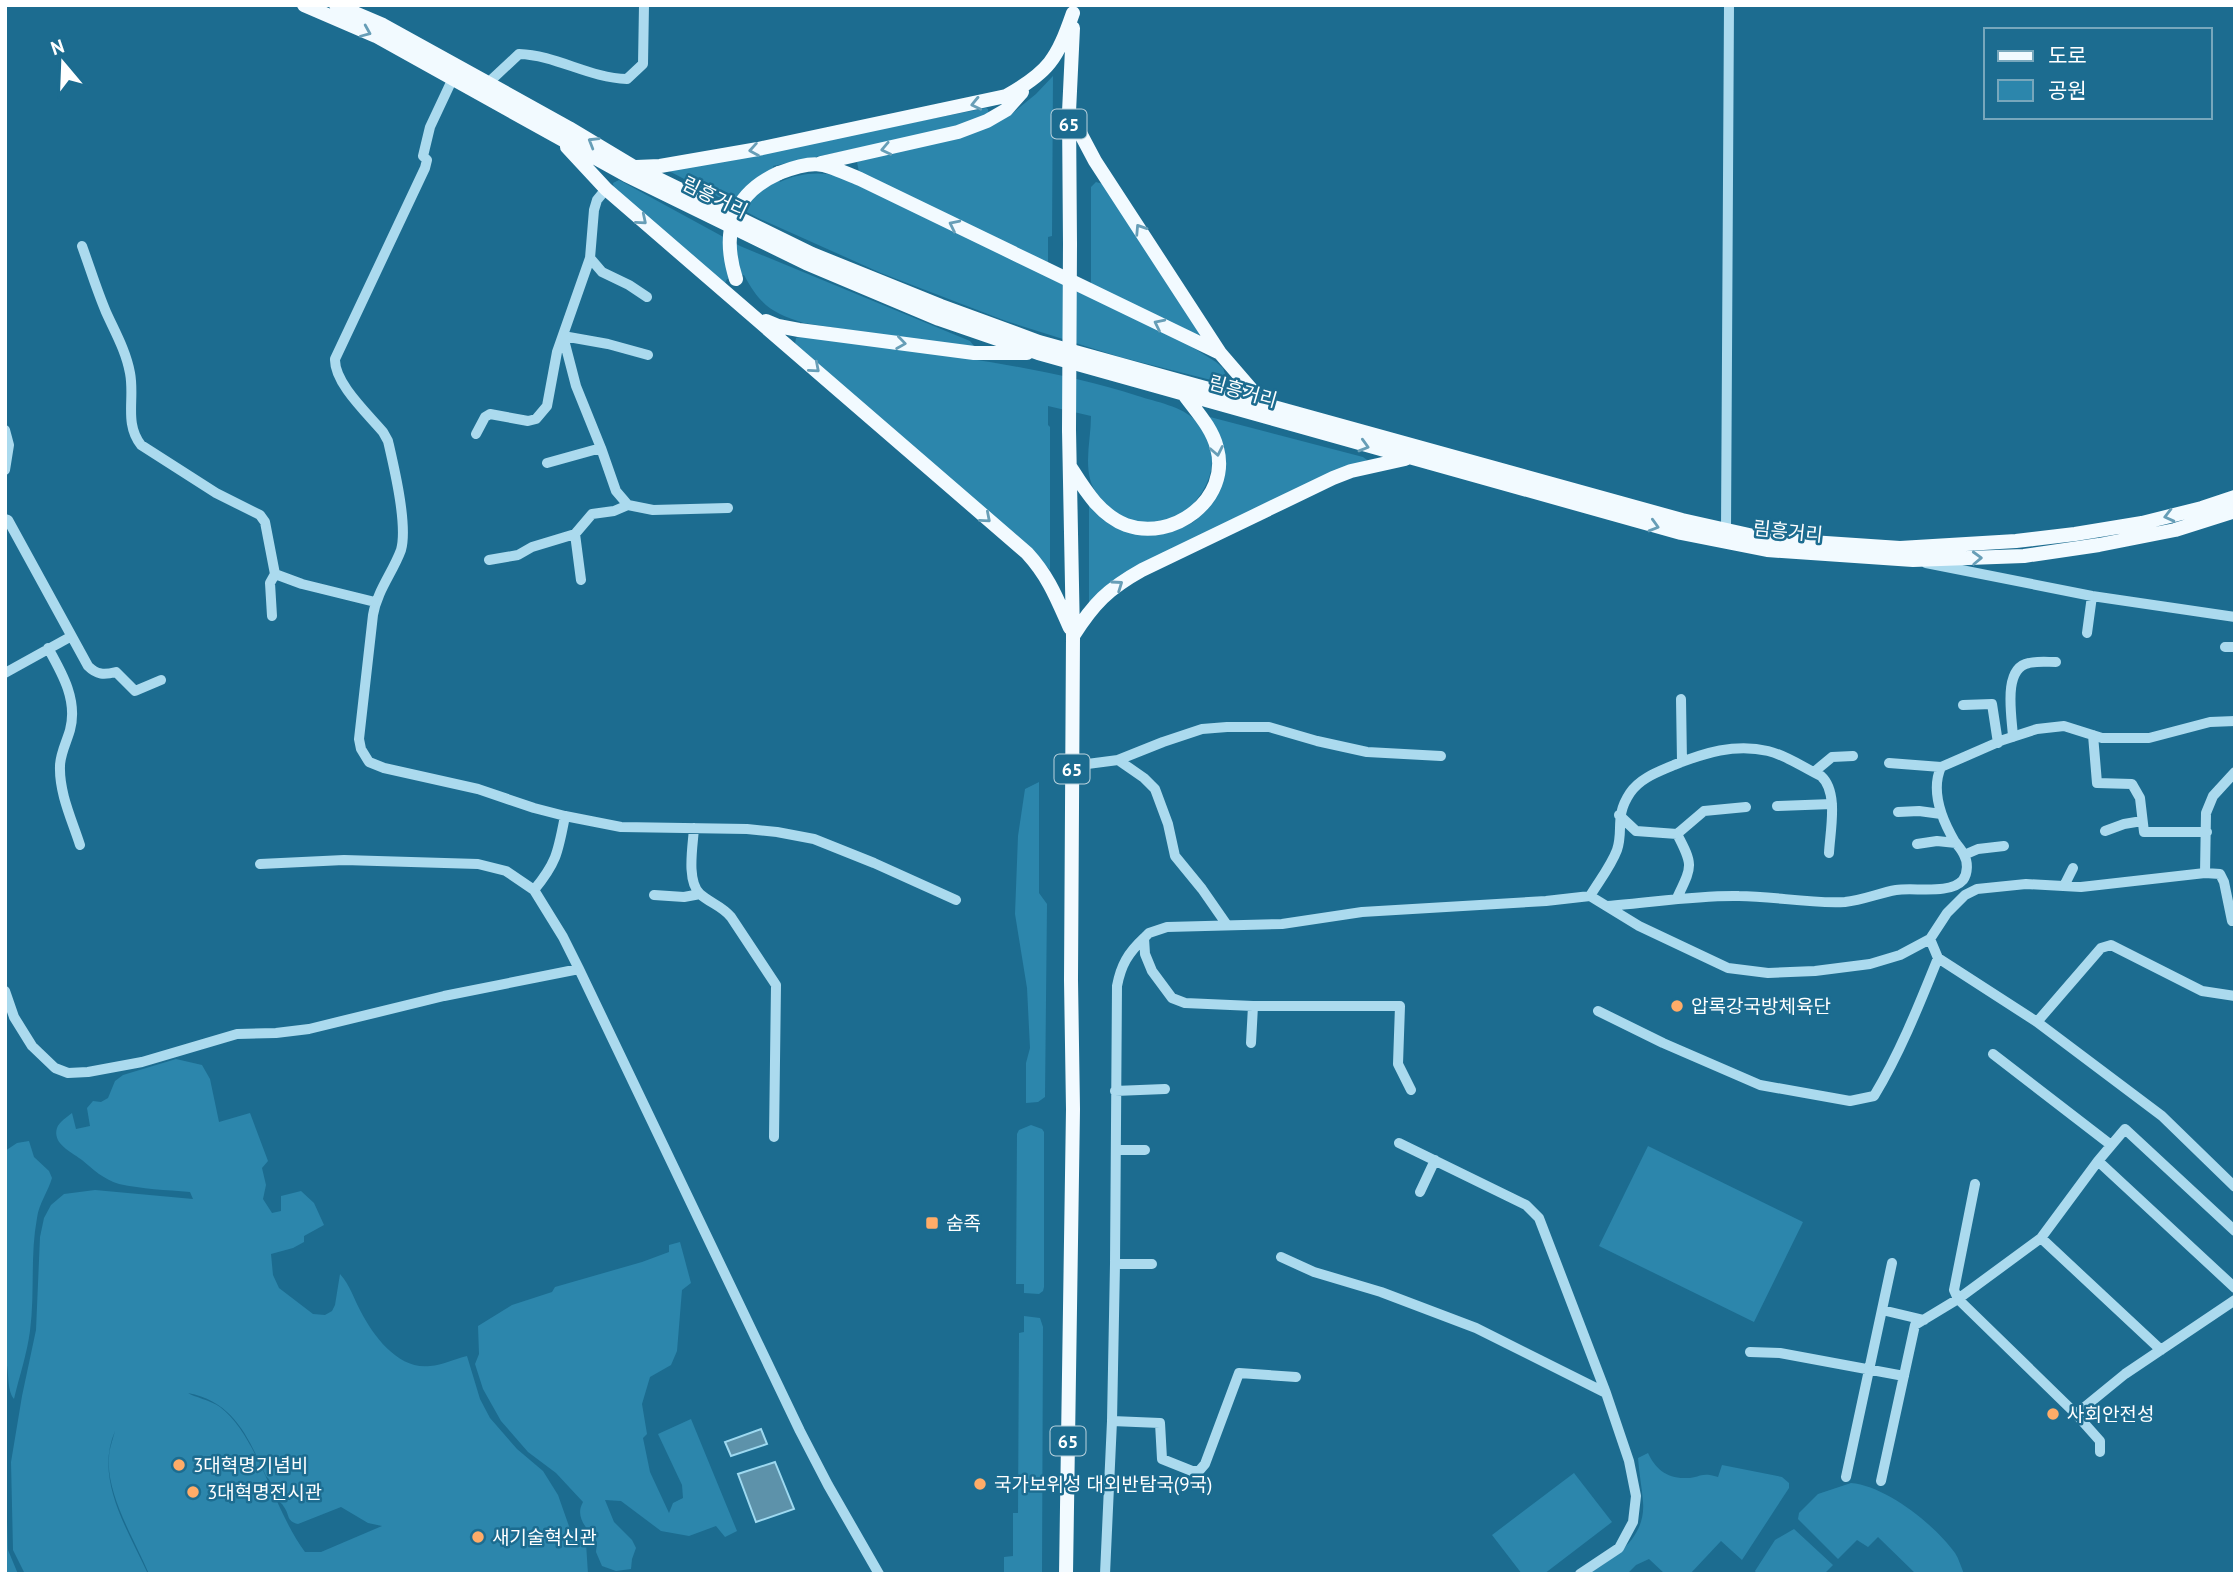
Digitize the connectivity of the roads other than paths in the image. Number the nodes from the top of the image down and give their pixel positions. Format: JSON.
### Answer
{"nodes":[{"id":1,"x":303,"y":5,"type":"edge"},
{"id":2,"x":336,"y":5,"type":"edge"},
{"id":3,"x":644,"y":5,"type":"edge"},
{"id":4,"x":1730,"y":5,"type":"edge"},
{"id":5,"x":1073,"y":9,"type":"edge"},
{"id":6,"x":453,"y":78,"type":"junction"},
{"id":7,"x":1033,"y":81,"type":"junction"},
{"id":8,"x":488,"y":83,"type":"junction"},
{"id":9,"x":1069,"y":112,"type":"junction"},
{"id":10,"x":559,"y":138,"type":"junction"},
{"id":11,"x":821,"y":163,"type":"junction"},
{"id":12,"x":634,"y":167,"type":"junction"},
{"id":13,"x":606,"y":189,"type":"junction"},
{"id":14,"x":82,"y":246,"type":"dead end"},
{"id":15,"x":590,"y":258,"type":"junction"},
{"id":16,"x":647,"y":296,"type":"dead end"},
{"id":17,"x":757,"y":317,"type":"junction"},
{"id":18,"x":562,"y":336,"type":"junction"},
{"id":19,"x":1220,"y":353,"type":"junction"},
{"id":20,"x":1038,"y":354,"type":"junction"},
{"id":21,"x":648,"y":355,"type":"dead end"},
{"id":22,"x":1183,"y":393,"type":"junction"},
{"id":23,"x":1264,"y":404,"type":"junction"},
{"id":24,"x":5,"y":430,"type":"edge"},
{"id":25,"x":476,"y":434,"type":"dead end"},
{"id":26,"x":601,"y":448,"type":"junction"},
{"id":27,"x":1408,"y":458,"type":"junction"},
{"id":28,"x":547,"y":463,"type":"dead end"},
{"id":29,"x":1071,"y":468,"type":"junction"},
{"id":30,"x":5,"y":470,"type":"edge"},
{"id":31,"x":2235,"y":497,"type":"edge"},
{"id":32,"x":628,"y":505,"type":"junction"},
{"id":33,"x":728,"y":508,"type":"dead end"},
{"id":34,"x":2235,"y":511,"type":"edge"},
{"id":35,"x":5,"y":519,"type":"edge"},
{"id":36,"x":1726,"y":530,"type":"junction"},
{"id":37,"x":575,"y":534,"type":"junction"},
{"id":38,"x":489,"y":560,"type":"dead end"},
{"id":39,"x":1913,"y":560,"type":"junction"},
{"id":40,"x":275,"y":574,"type":"junction"},
{"id":41,"x":581,"y":580,"type":"dead end"},
{"id":42,"x":2092,"y":596,"type":"junction"},
{"id":43,"x":375,"y":602,"type":"junction"},
{"id":44,"x":272,"y":616,"type":"dead end"},
{"id":45,"x":2235,"y":617,"type":"edge"},
{"id":46,"x":2087,"y":632,"type":"dead end"},
{"id":47,"x":1073,"y":636,"type":"junction"},
{"id":48,"x":71,"y":638,"type":"junction"},
{"id":49,"x":48,"y":648,"type":"junction"},
{"id":50,"x":2056,"y":662,"type":"dead end"},
{"id":51,"x":5,"y":673,"type":"edge"},
{"id":52,"x":161,"y":680,"type":"dead end"},
{"id":53,"x":1681,"y":699,"type":"dead end"},
{"id":54,"x":1963,"y":705,"type":"dead end"},
{"id":55,"x":2235,"y":721,"type":"edge"},
{"id":56,"x":2093,"y":735,"type":"junction"},
{"id":57,"x":2013,"y":737,"type":"junction"},
{"id":58,"x":1998,"y":743,"type":"junction"},
{"id":59,"x":1441,"y":756,"type":"dead end"},
{"id":60,"x":1853,"y":756,"type":"dead end"},
{"id":61,"x":1118,"y":760,"type":"junction"},
{"id":62,"x":1682,"y":762,"type":"junction"},
{"id":63,"x":1889,"y":763,"type":"dead end"},
{"id":64,"x":1072,"y":766,"type":"junction"},
{"id":65,"x":1941,"y":767,"type":"junction"},
{"id":66,"x":1814,"y":772,"type":"junction"},
{"id":67,"x":2235,"y":772,"type":"edge"},
{"id":68,"x":1832,"y":804,"type":"junction"},
{"id":69,"x":1777,"y":806,"type":"dead end"},
{"id":70,"x":1746,"y":807,"type":"dead end"},
{"id":71,"x":1898,"y":812,"type":"dead end"},
{"id":72,"x":1941,"y":814,"type":"junction"},
{"id":73,"x":565,"y":816,"type":"junction"},
{"id":74,"x":1619,"y":816,"type":"junction"},
{"id":75,"x":2142,"y":821,"type":"junction"},
{"id":76,"x":694,"y":828,"type":"junction"},
{"id":77,"x":2105,"y":831,"type":"dead end"},
{"id":78,"x":2207,"y":832,"type":"junction"},
{"id":79,"x":1677,"y":834,"type":"junction"},
{"id":80,"x":1956,"y":843,"type":"junction"},
{"id":81,"x":1917,"y":844,"type":"dead end"},
{"id":82,"x":79,"y":845,"type":"dead end"},
{"id":83,"x":2004,"y":846,"type":"dead end"},
{"id":84,"x":1829,"y":853,"type":"dead end"},
{"id":85,"x":1964,"y":855,"type":"junction"},
{"id":86,"x":260,"y":864,"type":"dead end"},
{"id":87,"x":2073,"y":868,"type":"dead end"},
{"id":88,"x":2205,"y":873,"type":"junction"},
{"id":89,"x":2064,"y":886,"type":"junction"},
{"id":90,"x":534,"y":890,"type":"junction"},
{"id":91,"x":700,"y":894,"type":"junction"},
{"id":92,"x":654,"y":895,"type":"dead end"},
{"id":93,"x":1590,"y":896,"type":"junction"},
{"id":94,"x":1677,"y":898,"type":"junction"},
{"id":95,"x":956,"y":900,"type":"dead end"},
{"id":96,"x":1606,"y":906,"type":"junction"},
{"id":97,"x":2232,"y":921,"type":"dead end"},
{"id":98,"x":1227,"y":925,"type":"junction"},
{"id":99,"x":1144,"y":938,"type":"junction"},
{"id":100,"x":1930,"y":939,"type":"junction"},
{"id":101,"x":1938,"y":958,"type":"junction"},
{"id":102,"x":579,"y":969,"type":"junction"},
{"id":103,"x":5,"y":991,"type":"edge"},
{"id":104,"x":2235,"y":996,"type":"edge"},
{"id":105,"x":1253,"y":1006,"type":"junction"},
{"id":106,"x":1598,"y":1011,"type":"dead end"},
{"id":107,"x":2037,"y":1022,"type":"junction"},
{"id":108,"x":1251,"y":1043,"type":"dead end"},
{"id":109,"x":1993,"y":1054,"type":"dead end"},
{"id":110,"x":1165,"y":1089,"type":"dead end"},
{"id":111,"x":1411,"y":1090,"type":"dead end"},
{"id":112,"x":1115,"y":1091,"type":"junction"},
{"id":113,"x":774,"y":1137,"type":"dead end"},
{"id":114,"x":1399,"y":1143,"type":"dead end"},
{"id":115,"x":2111,"y":1145,"type":"junction"},
{"id":116,"x":1116,"y":1150,"type":"junction"},
{"id":117,"x":1145,"y":1150,"type":"dead end"},
{"id":118,"x":1435,"y":1160,"type":"junction"},
{"id":119,"x":2098,"y":1161,"type":"junction"},
{"id":120,"x":1975,"y":1184,"type":"dead end"},
{"id":121,"x":2235,"y":1187,"type":"edge"},
{"id":122,"x":1420,"y":1192,"type":"dead end"},
{"id":123,"x":2235,"y":1231,"type":"edge"},
{"id":124,"x":2041,"y":1238,"type":"junction"},
{"id":125,"x":1281,"y":1257,"type":"dead end"},
{"id":126,"x":1892,"y":1263,"type":"dead end"},
{"id":127,"x":1115,"y":1264,"type":"junction"},
{"id":128,"x":1152,"y":1264,"type":"dead end"},
{"id":129,"x":2235,"y":1288,"type":"edge"},
{"id":130,"x":1958,"y":1299,"type":"junction"},
{"id":131,"x":2235,"y":1300,"type":"edge"},
{"id":132,"x":1882,"y":1310,"type":"junction"},
{"id":133,"x":1924,"y":1320,"type":"junction"},
{"id":134,"x":2161,"y":1350,"type":"junction"},
{"id":135,"x":1750,"y":1352,"type":"dead end"},
{"id":136,"x":1870,"y":1370,"type":"junction"},
{"id":137,"x":1904,"y":1376,"type":"junction"},
{"id":138,"x":1296,"y":1377,"type":"dead end"},
{"id":139,"x":1605,"y":1393,"type":"junction"},
{"id":140,"x":2076,"y":1415,"type":"junction"},
{"id":141,"x":1112,"y":1421,"type":"junction"},
{"id":142,"x":2100,"y":1452,"type":"dead end"},
{"id":143,"x":1846,"y":1477,"type":"dead end"},
{"id":144,"x":1881,"y":1481,"type":"dead end"},
{"id":145,"x":879,"y":1574,"type":"edge"},
{"id":146,"x":1066,"y":1574,"type":"edge"},
{"id":147,"x":1105,"y":1574,"type":"edge"},
{"id":148,"x":1580,"y":1574,"type":"edge"}],
"edges":[{"from":1,"to":6,"type":"main road","name":"림흥거리","one_way":true},
{"from":2,"to":8,"type":"main road","name":"림흥거리"},
{"from":3,"to":8,"type":"street"},
{"from":4,"to":36,"type":"street"},
{"from":5,"to":7,"type":"main road"},
{"from":5,"to":9,"type":"main road","number":"65"},
{"from":6,"to":10,"type":"main road","name":"림흥거리"},
{"from":6,"to":43,"type":"street"},
{"from":7,"to":11,"type":"main road","one_way":true},
{"from":7,"to":12,"type":"main road","one_way":true},
{"from":12,"to":8,"type":"main road","name":"림흥거리","one_way":true},
{"from":19,"to":9,"type":"main road","one_way":true},
{"from":9,"to":29,"type":"main road","number":"65","bridge":true},
{"from":10,"to":13,"type":"main road"},
{"from":10,"to":20,"type":"main road","name":"림흥거리"},
{"from":11,"to":17,"type":"main road","bridge":true},
{"from":19,"to":11,"type":"main road","one_way":true},
{"from":12,"to":23,"type":"main road","name":"림흥거리"},
{"from":13,"to":15,"type":"street"},
{"from":13,"to":17,"type":"main road","one_way":true},
{"from":14,"to":40,"type":"street"},
{"from":15,"to":16,"type":"street"},
{"from":15,"to":18,"type":"street"},
{"from":17,"to":20,"type":"main road","one_way":true},
{"from":17,"to":47,"type":"main road","one_way":true},
{"from":18,"to":21,"type":"street"},
{"from":18,"to":25,"type":"street"},
{"from":18,"to":26,"type":"street"},
{"from":19,"to":23,"type":"main road"},
{"from":20,"to":22,"type":"main road","name":"림흥거리"},
{"from":22,"to":27,"type":"main road","name":"림흥거리","one_way":true},
{"from":22,"to":29,"type":"main road","one_way":true},
{"from":23,"to":36,"type":"main road","name":"림흥거리"},
{"from":24,"to":30,"type":"street"},
{"from":26,"to":28,"type":"street"},
{"from":26,"to":32,"type":"street"},
{"from":27,"to":39,"type":"main road","name":"림흥거리","one_way":true},
{"from":47,"to":27,"type":"main road","one_way":true},
{"from":29,"to":47,"type":"main road","number":"65"},
{"from":31,"to":36,"type":"main road","name":"림흥거리","one_way":true},
{"from":32,"to":33,"type":"street"},
{"from":32,"to":37,"type":"street"},
{"from":39,"to":34,"type":"main road","name":"림흥거리","one_way":true},
{"from":35,"to":48,"type":"street"},
{"from":37,"to":38,"type":"street"},
{"from":37,"to":41,"type":"street"},
{"from":39,"to":42,"type":"street"},
{"from":40,"to":43,"type":"street"},
{"from":40,"to":44,"type":"street"},
{"from":42,"to":45,"type":"street"},
{"from":42,"to":46,"type":"street"},
{"from":43,"to":73,"type":"street"},
{"from":47,"to":64,"type":"main road","number":"65"},
{"from":48,"to":49,"type":"street"},
{"from":48,"to":52,"type":"street"},
{"from":49,"to":51,"type":"street"},
{"from":49,"to":82,"type":"street"},
{"from":50,"to":57,"type":"street"},
{"from":53,"to":62,"type":"street"},
{"from":54,"to":58,"type":"street"},
{"from":55,"to":56,"type":"street"},
{"from":56,"to":57,"type":"street"},
{"from":56,"to":75,"type":"street"},
{"from":57,"to":58,"type":"street"},
{"from":58,"to":65,"type":"street"},
{"from":59,"to":61,"type":"street"},
{"from":60,"to":66,"type":"street"},
{"from":61,"to":64,"type":"street"},
{"from":61,"to":98,"type":"street"},
{"from":62,"to":66,"type":"street"},
{"from":62,"to":74,"type":"street"},
{"from":63,"to":65,"type":"street"},
{"from":64,"to":146,"type":"main road","number":"65"},
{"from":65,"to":72,"type":"street"},
{"from":66,"to":68,"type":"street"},
{"from":67,"to":78,"type":"street"},
{"from":68,"to":69,"type":"street"},
{"from":68,"to":84,"type":"street"},
{"from":70,"to":79,"type":"street"},
{"from":71,"to":72,"type":"street"},
{"from":72,"to":80,"type":"street"},
{"from":73,"to":76,"type":"street"},
{"from":73,"to":90,"type":"street"},
{"from":74,"to":79,"type":"street"},
{"from":74,"to":93,"type":"street"},
{"from":75,"to":77,"type":"street"},
{"from":75,"to":78,"type":"street"},
{"from":76,"to":91,"type":"street"},
{"from":76,"to":95,"type":"street"},
{"from":78,"to":88,"type":"street"},
{"from":79,"to":94,"type":"street"},
{"from":80,"to":81,"type":"street"},
{"from":80,"to":85,"type":"street"},
{"from":83,"to":85,"type":"street"},
{"from":85,"to":94,"type":"street"},
{"from":86,"to":90,"type":"street"},
{"from":87,"to":89,"type":"street"},
{"from":88,"to":89,"type":"street"},
{"from":88,"to":97,"type":"street"},
{"from":89,"to":100,"type":"street"},
{"from":90,"to":102,"type":"street"},
{"from":91,"to":92,"type":"street"},
{"from":91,"to":113,"type":"street"},
{"from":93,"to":96,"type":"street"},
{"from":93,"to":98,"type":"street"},
{"from":94,"to":96,"type":"street"},
{"from":96,"to":100,"type":"street"},
{"from":98,"to":99,"type":"street"},
{"from":99,"to":105,"type":"street"},
{"from":99,"to":112,"type":"street"},
{"from":100,"to":101,"type":"street"},
{"from":101,"to":106,"type":"street"},
{"from":101,"to":107,"type":"street"},
{"from":102,"to":103,"type":"street"},
{"from":102,"to":145,"type":"street"},
{"from":104,"to":107,"type":"street"},
{"from":105,"to":108,"type":"street"},
{"from":105,"to":111,"type":"street"},
{"from":107,"to":121,"type":"street"},
{"from":109,"to":115,"type":"street"},
{"from":110,"to":112,"type":"street"},
{"from":112,"to":116,"type":"street"},
{"from":114,"to":118,"type":"street"},
{"from":115,"to":119,"type":"street"},
{"from":115,"to":123,"type":"street"},
{"from":116,"to":117,"type":"street"},
{"from":116,"to":127,"type":"street"},
{"from":118,"to":122,"type":"street"},
{"from":118,"to":139,"type":"street"},
{"from":119,"to":124,"type":"street"},
{"from":119,"to":129,"type":"street"},
{"from":120,"to":130,"type":"street"},
{"from":124,"to":130,"type":"street"},
{"from":124,"to":134,"type":"street"},
{"from":125,"to":139,"type":"street"},
{"from":126,"to":132,"type":"street"},
{"from":127,"to":128,"type":"street"},
{"from":127,"to":141,"type":"street"},
{"from":130,"to":133,"type":"street"},
{"from":130,"to":140,"type":"street"},
{"from":131,"to":134,"type":"street"},
{"from":132,"to":133,"type":"street"},
{"from":132,"to":136,"type":"street"},
{"from":133,"to":137,"type":"street"},
{"from":134,"to":140,"type":"street"},
{"from":135,"to":136,"type":"street"},
{"from":136,"to":137,"type":"street"},
{"from":136,"to":143,"type":"street"},
{"from":137,"to":144,"type":"street"},
{"from":138,"to":141,"type":"street"},
{"from":139,"to":148,"type":"street"},
{"from":140,"to":142,"type":"street"},
{"from":141,"to":147,"type":"street"}]}
